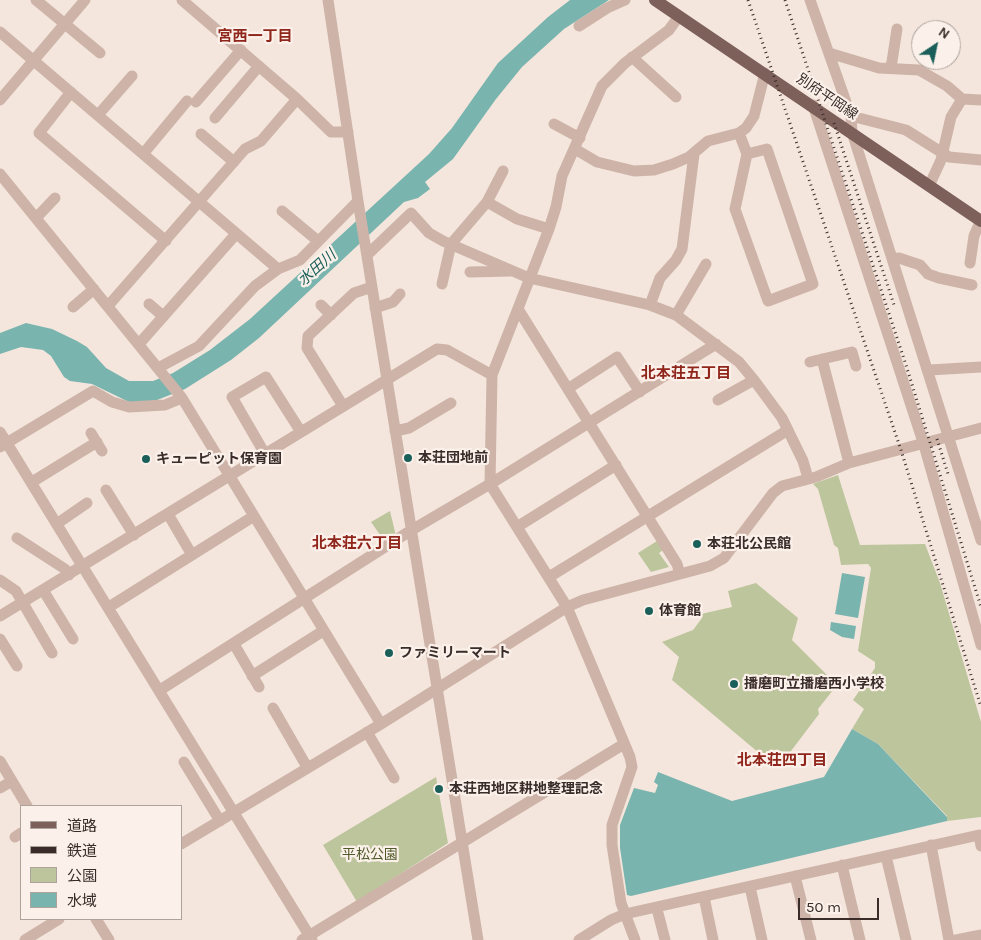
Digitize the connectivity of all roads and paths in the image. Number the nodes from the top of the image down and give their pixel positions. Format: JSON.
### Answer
{"nodes":[{"id":1,"x":36,"y":0,"type":"edge"},
{"id":2,"x":85,"y":0,"type":"edge"},
{"id":3,"x":182,"y":0,"type":"edge"},
{"id":4,"x":328,"y":0,"type":"edge"},
{"id":5,"x":625,"y":0,"type":"edge"},
{"id":6,"x":655,"y":0,"type":"edge"},
{"id":7,"x":810,"y":0,"type":"edge"},
{"id":8,"x":679,"y":16,"type":"junction"},
{"id":9,"x":64,"y":24,"type":"junction"},
{"id":10,"x":579,"y":26,"type":"dead end"},
{"id":11,"x":897,"y":29,"type":"dead end"},
{"id":12,"x":0,"y":32,"type":"edge"},
{"id":13,"x":240,"y":50,"type":"junction"},
{"id":14,"x":100,"y":53,"type":"dead end"},
{"id":15,"x":829,"y":53,"type":"junction"},
{"id":16,"x":632,"y":57,"type":"junction"},
{"id":17,"x":34,"y":60,"type":"junction"},
{"id":18,"x":259,"y":66,"type":"junction"},
{"id":19,"x":891,"y":68,"type":"junction"},
{"id":20,"x":765,"y":73,"type":"junction"},
{"id":21,"x":132,"y":76,"type":"dead end"},
{"id":22,"x":71,"y":92,"type":"junction"},
{"id":23,"x":676,"y":97,"type":"dead end"},
{"id":24,"x":297,"y":98,"type":"junction"},
{"id":25,"x":962,"y":99,"type":"junction"},
{"id":26,"x":0,"y":100,"type":"edge"},
{"id":27,"x":981,"y":100,"type":"edge"},
{"id":28,"x":813,"y":105,"type":"junction"},
{"id":29,"x":98,"y":116,"type":"junction"},
{"id":30,"x":851,"y":116,"type":"junction"},
{"id":31,"x":215,"y":118,"type":"dead end"},
{"id":32,"x":554,"y":124,"type":"dead end"},
{"id":33,"x":348,"y":132,"type":"junction"},
{"id":34,"x":852,"y":132,"type":"junction"},
{"id":35,"x":739,"y":133,"type":"junction"},
{"id":36,"x":201,"y":134,"type":"dead end"},
{"id":37,"x":580,"y":138,"type":"junction"},
{"id":38,"x":575,"y":149,"type":"junction"},
{"id":39,"x":943,"y":152,"type":"junction"},
{"id":40,"x":143,"y":154,"type":"junction"},
{"id":41,"x":694,"y":154,"type":"junction"},
{"id":42,"x":747,"y":154,"type":"junction"},
{"id":43,"x":981,"y":160,"type":"edge"},
{"id":44,"x":234,"y":162,"type":"junction"},
{"id":45,"x":503,"y":171,"type":"dead end"},
{"id":46,"x":0,"y":174,"type":"edge"},
{"id":47,"x":929,"y":186,"type":"junction"},
{"id":48,"x":55,"y":198,"type":"dead end"},
{"id":49,"x":358,"y":201,"type":"junction"},
{"id":50,"x":200,"y":202,"type":"junction"},
{"id":51,"x":487,"y":202,"type":"junction"},
{"id":52,"x":282,"y":211,"type":"dead end"},
{"id":53,"x":36,"y":218,"type":"junction"},
{"id":54,"x":981,"y":220,"type":"edge"},
{"id":55,"x":549,"y":228,"type":"junction"},
{"id":56,"x":236,"y":234,"type":"junction"},
{"id":57,"x":166,"y":241,"type":"junction"},
{"id":58,"x":318,"y":241,"type":"junction"},
{"id":59,"x":450,"y":244,"type":"junction"},
{"id":60,"x":367,"y":255,"type":"junction"},
{"id":61,"x":892,"y":259,"type":"junction"},
{"id":62,"x":970,"y":263,"type":"dead end"},
{"id":63,"x":706,"y":264,"type":"dead end"},
{"id":64,"x":278,"y":269,"type":"junction"},
{"id":65,"x":512,"y":271,"type":"junction"},
{"id":66,"x":470,"y":272,"type":"dead end"},
{"id":67,"x":530,"y":278,"type":"junction"},
{"id":68,"x":442,"y":284,"type":"dead end"},
{"id":69,"x":372,"y":286,"type":"junction"},
{"id":70,"x":964,"y":287,"type":"dead end"},
{"id":71,"x":94,"y":289,"type":"junction"},
{"id":72,"x":400,"y":294,"type":"dead end"},
{"id":73,"x":149,"y":304,"type":"dead end"},
{"id":74,"x":321,"y":305,"type":"dead end"},
{"id":75,"x":650,"y":305,"type":"junction"},
{"id":76,"x":108,"y":306,"type":"junction"},
{"id":77,"x":73,"y":307,"type":"dead end"},
{"id":78,"x":375,"y":308,"type":"junction"},
{"id":79,"x":518,"y":309,"type":"junction"},
{"id":80,"x":331,"y":315,"type":"junction"},
{"id":81,"x":676,"y":315,"type":"junction"},
{"id":82,"x":163,"y":316,"type":"junction"},
{"id":83,"x":138,"y":344,"type":"junction"},
{"id":84,"x":716,"y":344,"type":"junction"},
{"id":85,"x":856,"y":366,"type":"dead end"},
{"id":86,"x":158,"y":368,"type":"junction"},
{"id":87,"x":981,"y":368,"type":"edge"},
{"id":88,"x":929,"y":370,"type":"junction"},
{"id":89,"x":492,"y":375,"type":"junction"},
{"id":90,"x":387,"y":379,"type":"junction"},
{"id":91,"x":754,"y":380,"type":"junction"},
{"id":92,"x":569,"y":388,"type":"junction"},
{"id":93,"x":640,"y":392,"type":"junction"},
{"id":94,"x":182,"y":398,"type":"junction"},
{"id":95,"x":718,"y":400,"type":"dead end"},
{"id":96,"x":451,"y":403,"type":"dead end"},
{"id":97,"x":343,"y":406,"type":"junction"},
{"id":98,"x":590,"y":423,"type":"junction"},
{"id":99,"x":981,"y":428,"type":"edge"},
{"id":100,"x":788,"y":430,"type":"junction"},
{"id":101,"x":395,"y":431,"type":"junction"},
{"id":102,"x":0,"y":432,"type":"edge"},
{"id":103,"x":301,"y":432,"type":"junction"},
{"id":104,"x":950,"y":437,"type":"junction"},
{"id":105,"x":96,"y":442,"type":"dead end"},
{"id":106,"x":4,"y":445,"type":"edge"},
{"id":107,"x":924,"y":445,"type":"junction"},
{"id":108,"x":265,"y":454,"type":"junction"},
{"id":109,"x":849,"y":463,"type":"junction"},
{"id":110,"x":616,"y":465,"type":"junction"},
{"id":111,"x":229,"y":476,"type":"junction"},
{"id":112,"x":808,"y":478,"type":"junction"},
{"id":113,"x":32,"y":482,"type":"junction"},
{"id":114,"x":490,"y":484,"type":"junction"},
{"id":115,"x":106,"y":490,"type":"dead end"},
{"id":116,"x":87,"y":503,"type":"dead end"},
{"id":117,"x":168,"y":514,"type":"junction"},
{"id":118,"x":254,"y":516,"type":"junction"},
{"id":119,"x":648,"y":516,"type":"junction"},
{"id":120,"x":58,"y":523,"type":"junction"},
{"id":121,"x":517,"y":527,"type":"junction"},
{"id":122,"x":410,"y":531,"type":"junction"},
{"id":123,"x":134,"y":535,"type":"junction"},
{"id":124,"x":17,"y":538,"type":"dead end"},
{"id":125,"x":981,"y":538,"type":"edge"},
{"id":126,"x":192,"y":555,"type":"junction"},
{"id":127,"x":84,"y":566,"type":"junction"},
{"id":128,"x":680,"y":574,"type":"junction"},
{"id":129,"x":69,"y":575,"type":"junction"},
{"id":130,"x":549,"y":578,"type":"junction"},
{"id":131,"x":0,"y":580,"type":"edge"},
{"id":132,"x":43,"y":590,"type":"junction"},
{"id":133,"x":304,"y":600,"type":"junction"},
{"id":134,"x":22,"y":602,"type":"junction"},
{"id":135,"x":109,"y":607,"type":"junction"},
{"id":136,"x":567,"y":607,"type":"junction"},
{"id":137,"x":0,"y":616,"type":"edge"},
{"id":138,"x":323,"y":631,"type":"junction"},
{"id":139,"x":0,"y":639,"type":"edge"},
{"id":140,"x":73,"y":639,"type":"dead end"},
{"id":141,"x":234,"y":644,"type":"junction"},
{"id":142,"x":981,"y":645,"type":"edge"},
{"id":143,"x":52,"y":652,"type":"dead end"},
{"id":144,"x":17,"y":666,"type":"dead end"},
{"id":145,"x":252,"y":676,"type":"junction"},
{"id":146,"x":259,"y":687,"type":"dead end"},
{"id":147,"x":437,"y":688,"type":"junction"},
{"id":148,"x":160,"y":690,"type":"junction"},
{"id":149,"x":273,"y":708,"type":"dead end"},
{"id":150,"x":381,"y":724,"type":"junction"},
{"id":151,"x":367,"y":732,"type":"junction"},
{"id":152,"x":624,"y":744,"type":"junction"},
{"id":153,"x":0,"y":761,"type":"edge"},
{"id":154,"x":184,"y":762,"type":"dead end"},
{"id":155,"x":307,"y":767,"type":"junction"},
{"id":156,"x":394,"y":778,"type":"dead end"},
{"id":157,"x":12,"y":781,"type":"junction"},
{"id":158,"x":0,"y":788,"type":"edge"},
{"id":159,"x":26,"y":805,"type":"edge"},
{"id":160,"x":234,"y":812,"type":"junction"},
{"id":161,"x":220,"y":821,"type":"junction"},
{"id":162,"x":462,"y":841,"type":"junction"},
{"id":163,"x":182,"y":843,"type":"edge"},
{"id":164,"x":931,"y":845,"type":"junction"},
{"id":165,"x":981,"y":846,"type":"edge"},
{"id":166,"x":886,"y":856,"type":"junction"},
{"id":167,"x":842,"y":865,"type":"junction"},
{"id":168,"x":795,"y":876,"type":"junction"},
{"id":169,"x":750,"y":887,"type":"junction"},
{"id":170,"x":704,"y":897,"type":"junction"},
{"id":171,"x":657,"y":909,"type":"junction"},
{"id":172,"x":625,"y":914,"type":"junction"},
{"id":173,"x":57,"y":920,"type":"edge"},
{"id":174,"x":97,"y":920,"type":"edge"},
{"id":175,"x":981,"y":934,"type":"edge"},
{"id":176,"x":308,"y":938,"type":"edge"},
{"id":177,"x":25,"y":940,"type":"edge"},
{"id":178,"x":109,"y":940,"type":"edge"},
{"id":179,"x":478,"y":940,"type":"edge"},
{"id":180,"x":579,"y":940,"type":"edge"},
{"id":181,"x":634,"y":940,"type":"edge"},
{"id":182,"x":665,"y":940,"type":"edge"},
{"id":183,"x":713,"y":940,"type":"edge"},
{"id":184,"x":762,"y":940,"type":"edge"},
{"id":185,"x":810,"y":940,"type":"edge"},
{"id":186,"x":860,"y":940,"type":"edge"},
{"id":187,"x":906,"y":940,"type":"edge"},
{"id":188,"x":950,"y":940,"type":"edge"},
{"id":189,"x":956,"y":940,"type":"edge"}],
"edges":[{"from":1,"to":9,"type":"street"},
{"from":2,"to":9,"type":"street"},
{"from":3,"to":13,"type":"street"},
{"from":4,"to":33,"type":"street"},
{"from":5,"to":10,"type":"street"},
{"from":6,"to":8,"type":"main road","name":"別府平岡線"},
{"from":7,"to":15,"type":"street"},
{"from":8,"to":16,"type":"street"},
{"from":8,"to":20,"type":"main road","name":"別府平岡線"},
{"from":9,"to":14,"type":"street"},
{"from":9,"to":17,"type":"street"},
{"from":11,"to":19,"type":"street"},
{"from":12,"to":17,"type":"street"},
{"from":13,"to":18,"type":"street"},
{"from":13,"to":40,"type":"street"},
{"from":15,"to":19,"type":"street"},
{"from":15,"to":30,"type":"street"},
{"from":16,"to":23,"type":"street"},
{"from":16,"to":37,"type":"street"},
{"from":17,"to":22,"type":"street"},
{"from":17,"to":26,"type":"street"},
{"from":18,"to":24,"type":"street"},
{"from":18,"to":31,"type":"street"},
{"from":19,"to":25,"type":"street"},
{"from":20,"to":28,"type":"main road","name":"別府平岡線"},
{"from":20,"to":35,"type":"street"},
{"from":21,"to":29,"type":"street"},
{"from":22,"to":29,"type":"street"},
{"from":22,"to":57,"type":"street"},
{"from":24,"to":33,"type":"street"},
{"from":24,"to":44,"type":"street"},
{"from":25,"to":27,"type":"street"},
{"from":25,"to":39,"type":"street"},
{"from":28,"to":34,"type":"main road","name":"別府平岡線"},
{"from":28,"to":107,"type":"street"},
{"from":29,"to":40,"type":"street"},
{"from":30,"to":34,"type":"street"},
{"from":30,"to":39,"type":"street"},
{"from":32,"to":37,"type":"street"},
{"from":33,"to":49,"type":"street"},
{"from":34,"to":47,"type":"main road","name":"別府平岡線"},
{"from":34,"to":61,"type":"street"},
{"from":35,"to":41,"type":"street"},
{"from":35,"to":42,"type":"street"},
{"from":36,"to":44,"type":"street"},
{"from":37,"to":38,"type":"street"},
{"from":38,"to":41,"type":"street"},
{"from":38,"to":55,"type":"street"},
{"from":39,"to":43,"type":"street"},
{"from":39,"to":47,"type":"street"},
{"from":40,"to":50,"type":"street"},
{"from":41,"to":75,"type":"street"},
{"from":42,"to":42,"type":"street"},
{"from":44,"to":50,"type":"street"},
{"from":45,"to":51,"type":"street"},
{"from":46,"to":53,"type":"street"},
{"from":47,"to":54,"type":"main road","name":"別府平岡線"},
{"from":48,"to":53,"type":"street"},
{"from":49,"to":58,"type":"street"},
{"from":49,"to":60,"type":"street"},
{"from":50,"to":56,"type":"street"},
{"from":50,"to":57,"type":"street"},
{"from":51,"to":55,"type":"street"},
{"from":51,"to":59,"type":"street"},
{"from":52,"to":58,"type":"street"},
{"from":53,"to":71,"type":"street"},
{"from":54,"to":62,"type":"street"},
{"from":55,"to":67,"type":"street"},
{"from":56,"to":64,"type":"street"},
{"from":56,"to":82,"type":"street"},
{"from":57,"to":76,"type":"street"},
{"from":58,"to":64,"type":"street"},
{"from":59,"to":60,"type":"street"},
{"from":59,"to":65,"type":"street"},
{"from":59,"to":68,"type":"street"},
{"from":60,"to":69,"type":"street"},
{"from":61,"to":70,"type":"street"},
{"from":61,"to":88,"type":"street"},
{"from":63,"to":81,"type":"street"},
{"from":64,"to":86,"type":"street"},
{"from":65,"to":66,"type":"street"},
{"from":65,"to":67,"type":"street"},
{"from":67,"to":75,"type":"street"},
{"from":67,"to":79,"type":"street"},
{"from":69,"to":78,"type":"street"},
{"from":69,"to":80,"type":"street"},
{"from":71,"to":76,"type":"street"},
{"from":71,"to":77,"type":"street"},
{"from":72,"to":78,"type":"street"},
{"from":73,"to":82,"type":"street"},
{"from":74,"to":80,"type":"street"},
{"from":75,"to":81,"type":"street"},
{"from":76,"to":83,"type":"street"},
{"from":78,"to":90,"type":"street"},
{"from":79,"to":89,"type":"street"},
{"from":79,"to":92,"type":"street"},
{"from":80,"to":97,"type":"street"},
{"from":81,"to":84,"type":"street"},
{"from":82,"to":83,"type":"street"},
{"from":83,"to":86,"type":"street"},
{"from":84,"to":91,"type":"street"},
{"from":84,"to":93,"type":"street"},
{"from":85,"to":109,"type":"street"},
{"from":86,"to":94,"type":"street"},
{"from":87,"to":88,"type":"street"},
{"from":88,"to":104,"type":"street"},
{"from":89,"to":90,"type":"street"},
{"from":89,"to":114,"type":"street"},
{"from":90,"to":97,"type":"street"},
{"from":90,"to":101,"type":"street"},
{"from":91,"to":95,"type":"street"},
{"from":91,"to":100,"type":"street"},
{"from":92,"to":93,"type":"street"},
{"from":92,"to":98,"type":"street"},
{"from":93,"to":98,"type":"street"},
{"from":94,"to":106,"type":"street"},
{"from":94,"to":111,"type":"street"},
{"from":96,"to":101,"type":"street"},
{"from":97,"to":103,"type":"street"},
{"from":98,"to":110,"type":"street"},
{"from":98,"to":114,"type":"street"},
{"from":99,"to":104,"type":"street"},
{"from":100,"to":112,"type":"street"},
{"from":100,"to":119,"type":"street"},
{"from":101,"to":122,"type":"street"},
{"from":102,"to":106,"type":"street"},
{"from":103,"to":108,"type":"street"},
{"from":103,"to":108,"type":"street"},
{"from":104,"to":107,"type":"street"},
{"from":104,"to":125,"type":"street"},
{"from":105,"to":113,"type":"street"},
{"from":106,"to":113,"type":"street"},
{"from":107,"to":109,"type":"street"},
{"from":107,"to":142,"type":"street"},
{"from":108,"to":111,"type":"street"},
{"from":109,"to":112,"type":"street"},
{"from":110,"to":119,"type":"street"},
{"from":110,"to":121,"type":"street"},
{"from":111,"to":117,"type":"street"},
{"from":111,"to":118,"type":"street"},
{"from":112,"to":128,"type":"street"},
{"from":113,"to":120,"type":"street"},
{"from":114,"to":121,"type":"street"},
{"from":114,"to":122,"type":"street"},
{"from":115,"to":123,"type":"street"},
{"from":116,"to":120,"type":"street"},
{"from":117,"to":123,"type":"street"},
{"from":117,"to":126,"type":"street"},
{"from":118,"to":126,"type":"street"},
{"from":118,"to":133,"type":"street"},
{"from":119,"to":128,"type":"street"},
{"from":119,"to":130,"type":"street"},
{"from":120,"to":127,"type":"street"},
{"from":121,"to":130,"type":"street"},
{"from":122,"to":133,"type":"street"},
{"from":122,"to":147,"type":"street"},
{"from":123,"to":127,"type":"street"},
{"from":124,"to":129,"type":"street"},
{"from":126,"to":135,"type":"street"},
{"from":127,"to":129,"type":"street"},
{"from":127,"to":135,"type":"street"},
{"from":128,"to":136,"type":"street"},
{"from":129,"to":132,"type":"street"},
{"from":130,"to":136,"type":"street"},
{"from":131,"to":134,"type":"street"},
{"from":132,"to":134,"type":"street"},
{"from":132,"to":140,"type":"street"},
{"from":133,"to":138,"type":"street"},
{"from":133,"to":141,"type":"street"},
{"from":134,"to":137,"type":"street"},
{"from":134,"to":143,"type":"street"},
{"from":135,"to":148,"type":"street"},
{"from":136,"to":147,"type":"street"},
{"from":136,"to":152,"type":"street"},
{"from":138,"to":145,"type":"street"},
{"from":138,"to":150,"type":"street"},
{"from":139,"to":144,"type":"street"},
{"from":141,"to":145,"type":"street"},
{"from":141,"to":148,"type":"street"},
{"from":145,"to":146,"type":"street"},
{"from":147,"to":150,"type":"street"},
{"from":147,"to":162,"type":"street"},
{"from":148,"to":160,"type":"street"},
{"from":149,"to":155,"type":"street"},
{"from":150,"to":151,"type":"street"},
{"from":151,"to":155,"type":"street"},
{"from":151,"to":156,"type":"street"},
{"from":152,"to":162,"type":"street"},
{"from":152,"to":172,"type":"street"},
{"from":153,"to":157,"type":"street"},
{"from":154,"to":161,"type":"street"},
{"from":155,"to":160,"type":"street"},
{"from":157,"to":158,"type":"street"},
{"from":157,"to":159,"type":"street"},
{"from":160,"to":161,"type":"street"},
{"from":160,"to":176,"type":"street"},
{"from":161,"to":163,"type":"street"},
{"from":162,"to":176,"type":"street"},
{"from":162,"to":179,"type":"street"},
{"from":164,"to":165,"type":"street"},
{"from":164,"to":166,"type":"street"},
{"from":164,"to":188,"type":"street"},
{"from":166,"to":167,"type":"street"},
{"from":166,"to":187,"type":"street"},
{"from":167,"to":168,"type":"street"},
{"from":167,"to":186,"type":"street"},
{"from":168,"to":169,"type":"street"},
{"from":168,"to":185,"type":"street"},
{"from":169,"to":170,"type":"street"},
{"from":169,"to":184,"type":"street"},
{"from":170,"to":171,"type":"street"},
{"from":170,"to":183,"type":"street"},
{"from":171,"to":172,"type":"street"},
{"from":171,"to":182,"type":"street"},
{"from":172,"to":180,"type":"street"},
{"from":172,"to":181,"type":"street"},
{"from":173,"to":177,"type":"street"},
{"from":174,"to":178,"type":"street"},
{"from":175,"to":189,"type":"street"}]}
